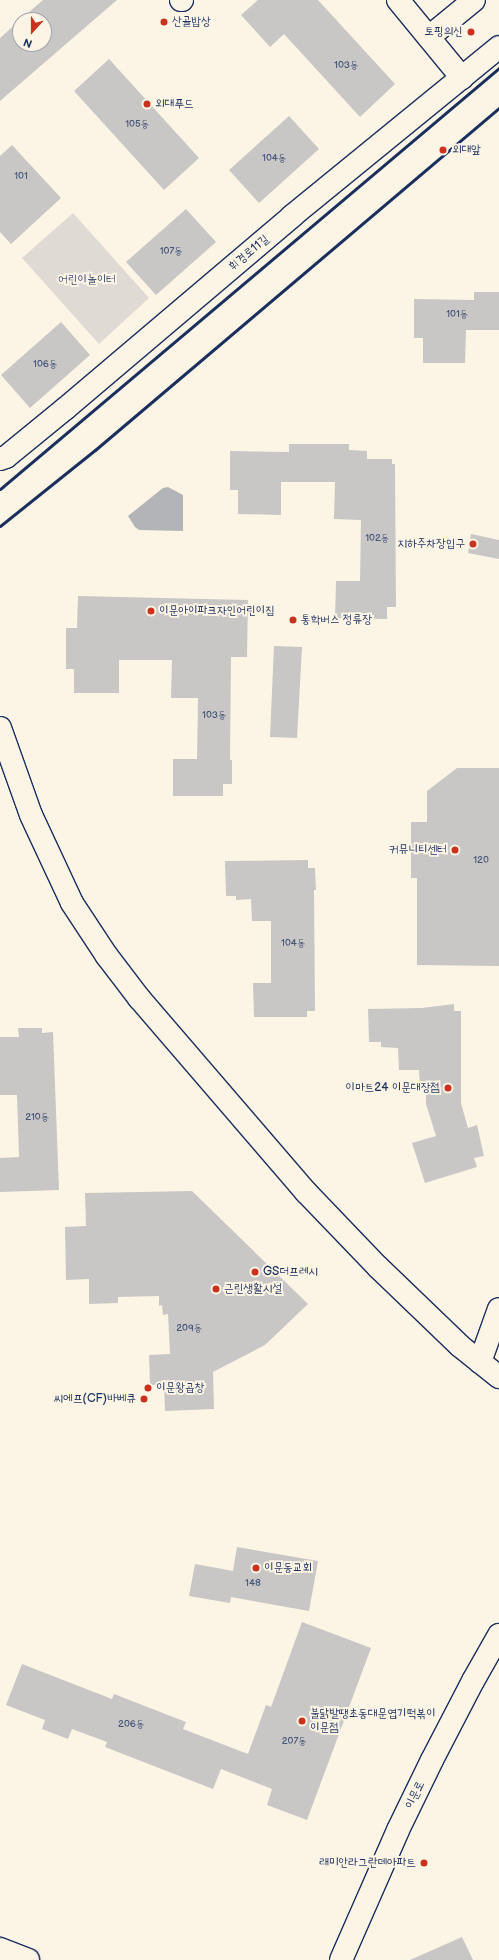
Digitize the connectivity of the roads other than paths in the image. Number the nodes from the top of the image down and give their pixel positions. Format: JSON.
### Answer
{"nodes":[{"id":1,"x":398,"y":0,"type":"edge"},
{"id":2,"x":474,"y":0,"type":"edge"},
{"id":3,"x":429,"y":37,"type":"junction"},
{"id":4,"x":499,"y":47,"type":"edge"},
{"id":5,"x":462,"y":78,"type":"junction"},
{"id":6,"x":0,"y":459,"type":"edge"},
{"id":7,"x":0,"y":728,"type":"edge"},
{"id":8,"x":499,"y":1309,"type":"edge"},
{"id":9,"x":480,"y":1362,"type":"junction"},
{"id":10,"x":499,"y":1377,"type":"edge"},
{"id":11,"x":499,"y":1635,"type":"edge"},
{"id":12,"x":0,"y":1949,"type":"edge"},
{"id":13,"x":28,"y":1960,"type":"edge"},
{"id":14,"x":341,"y":1960,"type":"edge"}],
"edges":[{"from":1,"to":3,"type":"street"},
{"from":2,"to":3,"type":"street"},
{"from":3,"to":5,"type":"street"},
{"from":4,"to":5,"type":"street","name":"휘경로11길"},
{"from":5,"to":6,"type":"street","name":"휘경로11길"},
{"from":7,"to":9,"type":"street"},
{"from":8,"to":9,"type":"street"},
{"from":9,"to":10,"type":"street"},
{"from":11,"to":14,"type":"street","name":"이문로"},
{"from":12,"to":13,"type":"street"}]}
